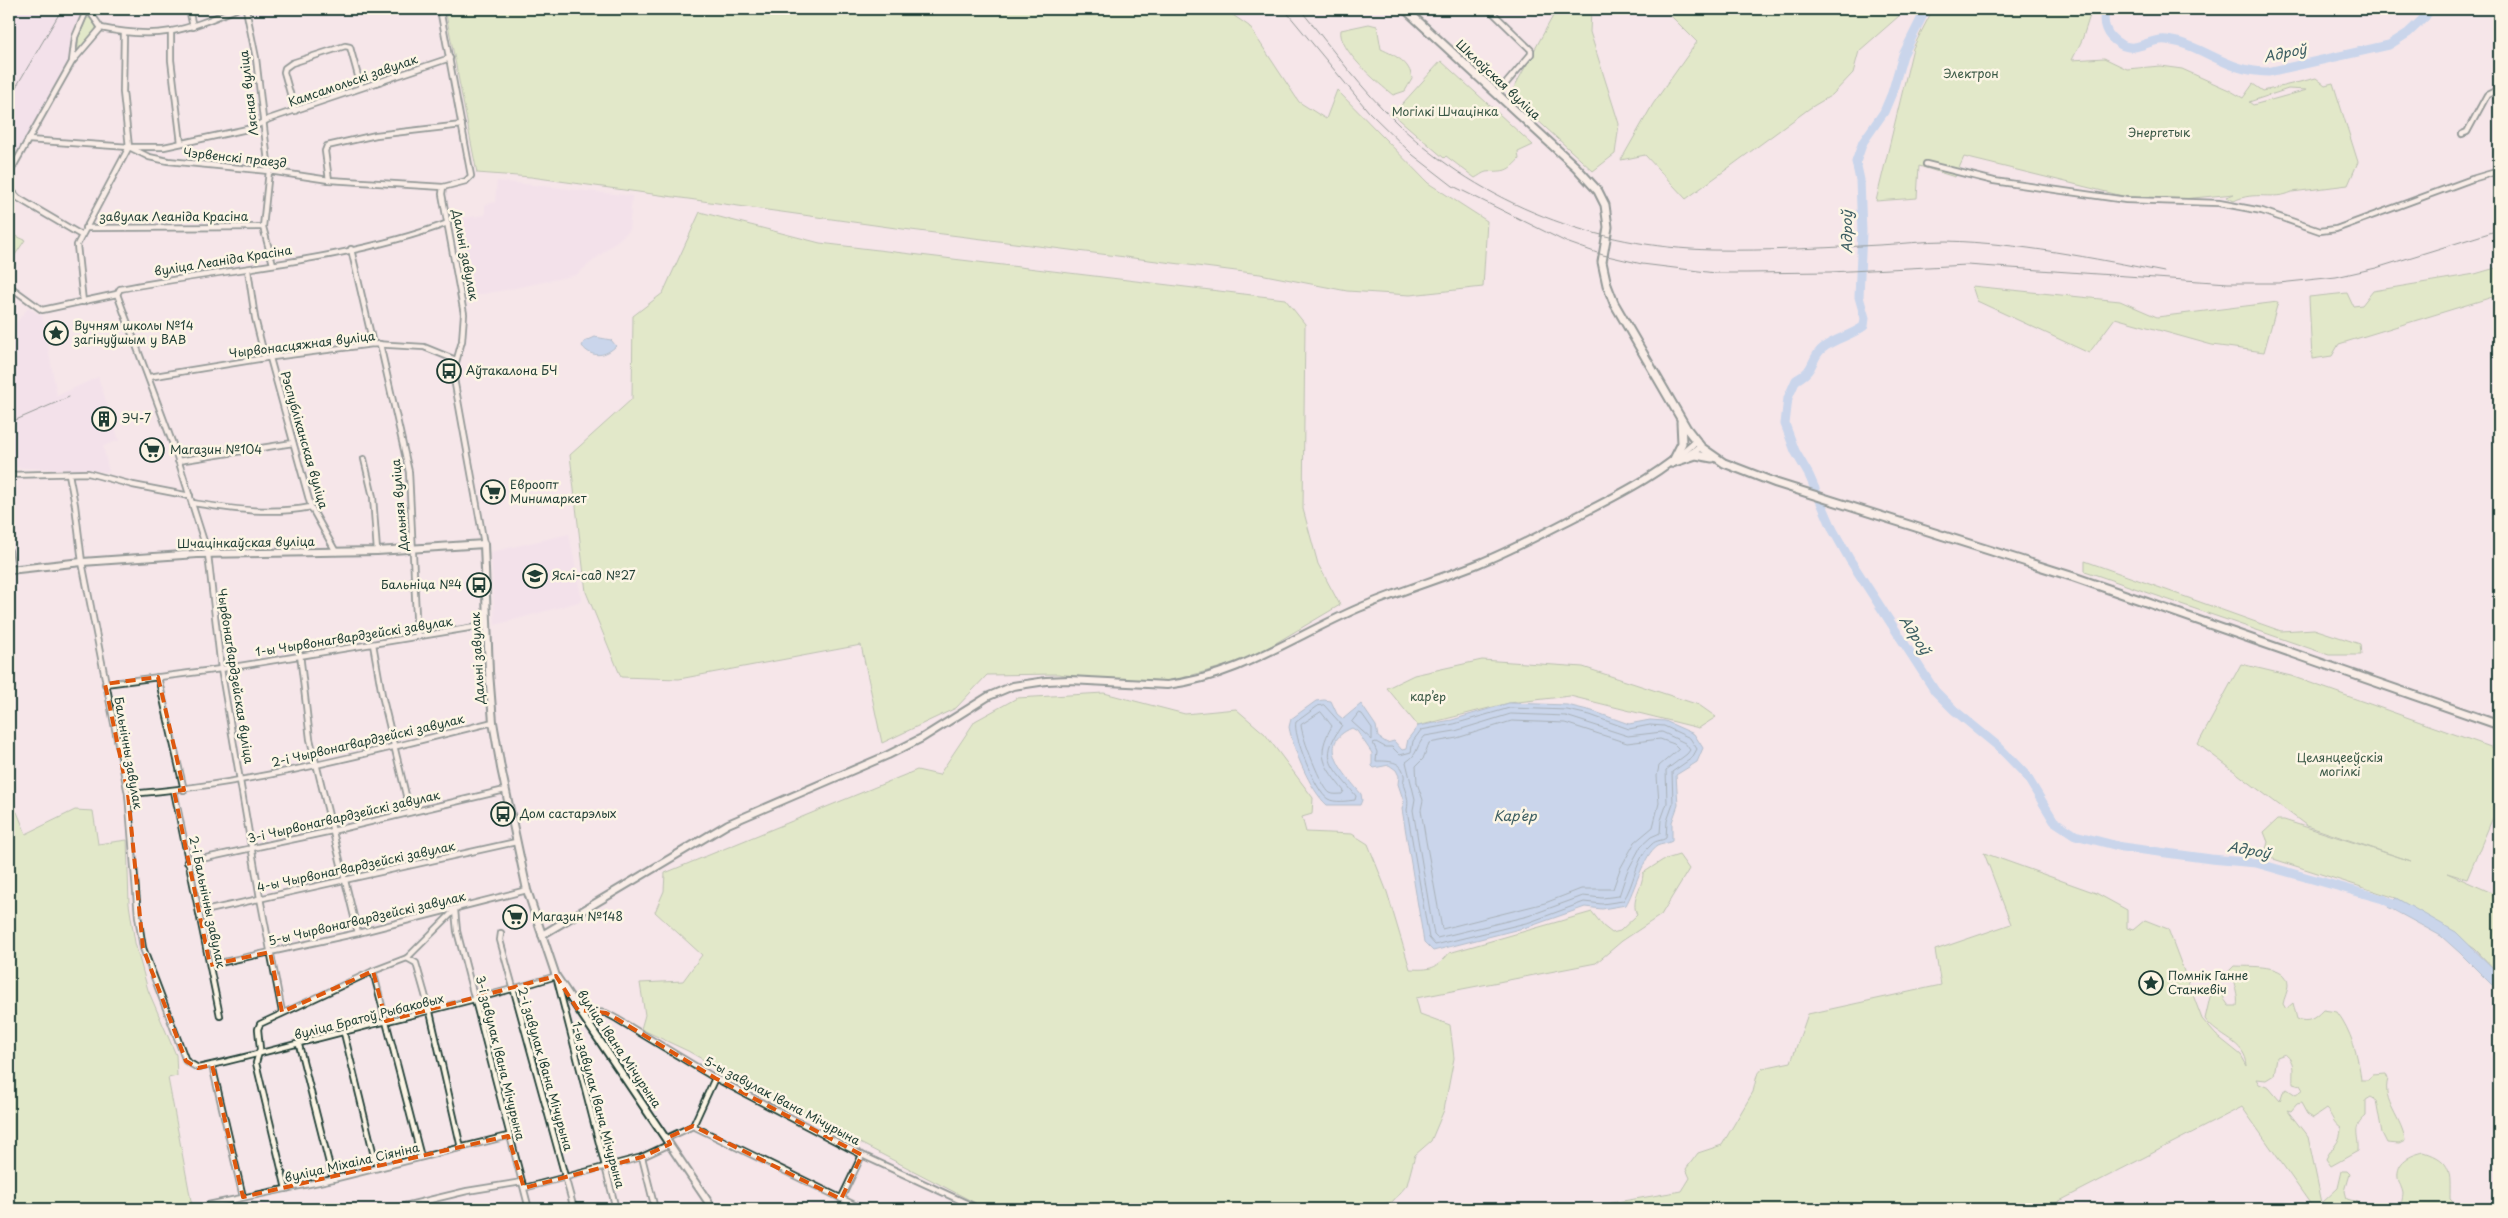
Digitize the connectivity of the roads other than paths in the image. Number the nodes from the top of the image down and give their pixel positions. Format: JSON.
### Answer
{"nodes":[{"id":1,"x":87,"y":9,"type":"edge"},
{"id":2,"x":189,"y":9,"type":"edge"},
{"id":3,"x":236,"y":9,"type":"edge"},
{"id":4,"x":246,"y":9,"type":"edge"},
{"id":5,"x":440,"y":9,"type":"edge"},
{"id":6,"x":1405,"y":9,"type":"edge"},
{"id":7,"x":1489,"y":9,"type":"edge"},
{"id":8,"x":194,"y":27,"type":"junction"},
{"id":9,"x":101,"y":28,"type":"junction"},
{"id":10,"x":124,"y":33,"type":"junction"},
{"id":11,"x":171,"y":33,"type":"junction"},
{"id":12,"x":450,"y":58,"type":"junction"},
{"id":13,"x":72,"y":62,"type":"junction"},
{"id":14,"x":361,"y":87,"type":"junction"},
{"id":15,"x":2499,"y":90,"type":"edge"},
{"id":16,"x":1496,"y":94,"type":"junction"},
{"id":17,"x":296,"y":111,"type":"junction"},
{"id":18,"x":263,"y":124,"type":"junction"},
{"id":19,"x":462,"y":125,"type":"junction"},
{"id":20,"x":2462,"y":134,"type":"dead end"},
{"id":21,"x":28,"y":140,"type":"junction"},
{"id":22,"x":181,"y":143,"type":"junction"},
{"id":23,"x":128,"y":147,"type":"junction"},
{"id":24,"x":1926,"y":164,"type":"dead end"},
{"id":25,"x":269,"y":171,"type":"junction"},
{"id":26,"x":2499,"y":171,"type":"edge"},
{"id":27,"x":9,"y":174,"type":"edge"},
{"id":28,"x":329,"y":180,"type":"junction"},
{"id":29,"x":443,"y":187,"type":"junction"},
{"id":30,"x":9,"y":188,"type":"edge"},
{"id":31,"x":448,"y":223,"type":"junction"},
{"id":32,"x":263,"y":227,"type":"junction"},
{"id":33,"x":86,"y":228,"type":"junction"},
{"id":34,"x":81,"y":235,"type":"junction"},
{"id":35,"x":352,"y":249,"type":"junction"},
{"id":36,"x":273,"y":264,"type":"junction"},
{"id":37,"x":248,"y":270,"type":"junction"},
{"id":38,"x":9,"y":286,"type":"edge"},
{"id":39,"x":117,"y":294,"type":"junction"},
{"id":40,"x":83,"y":302,"type":"junction"},
{"id":41,"x":373,"y":344,"type":"junction"},
{"id":42,"x":380,"y":344,"type":"junction"},
{"id":43,"x":268,"y":358,"type":"junction"},
{"id":44,"x":456,"y":360,"type":"junction"},
{"id":45,"x":149,"y":378,"type":"junction"},
{"id":46,"x":1678,"y":414,"type":"junction"},
{"id":47,"x":1696,"y":441,"type":"junction"},
{"id":48,"x":294,"y":443,"type":"junction"},
{"id":49,"x":1701,"y":447,"type":"junction"},
{"id":50,"x":364,"y":458,"type":"dead end"},
{"id":51,"x":178,"y":461,"type":"junction"},
{"id":52,"x":1676,"y":462,"type":"junction"},
{"id":53,"x":1724,"y":463,"type":"junction"},
{"id":54,"x":69,"y":474,"type":"junction"},
{"id":55,"x":9,"y":475,"type":"edge"},
{"id":56,"x":190,"y":496,"type":"junction"},
{"id":57,"x":192,"y":503,"type":"junction"},
{"id":58,"x":311,"y":507,"type":"junction"},
{"id":59,"x":484,"y":544,"type":"junction"},
{"id":60,"x":415,"y":548,"type":"junction"},
{"id":61,"x":9,"y":551,"type":"edge"},
{"id":62,"x":377,"y":551,"type":"junction"},
{"id":63,"x":336,"y":552,"type":"junction"},
{"id":64,"x":208,"y":554,"type":"junction"},
{"id":65,"x":82,"y":562,"type":"junction"},
{"id":66,"x":11,"y":570,"type":"edge"},
{"id":67,"x":487,"y":625,"type":"junction"},
{"id":68,"x":417,"y":636,"type":"junction"},
{"id":69,"x":373,"y":644,"type":"junction"},
{"id":70,"x":300,"y":654,"type":"junction"},
{"id":71,"x":221,"y":669,"type":"junction"},
{"id":72,"x":158,"y":677,"type":"junction"},
{"id":73,"x":105,"y":684,"type":"junction"},
{"id":74,"x":493,"y":722,"type":"junction"},
{"id":75,"x":2499,"y":725,"type":"edge"},
{"id":76,"x":395,"y":747,"type":"junction"},
{"id":77,"x":316,"y":766,"type":"junction"},
{"id":78,"x":241,"y":781,"type":"junction"},
{"id":79,"x":184,"y":790,"type":"junction"},
{"id":80,"x":504,"y":790,"type":"junction"},
{"id":81,"x":174,"y":791,"type":"junction"},
{"id":82,"x":128,"y":794,"type":"junction"},
{"id":83,"x":410,"y":812,"type":"junction"},
{"id":84,"x":332,"y":831,"type":"junction"},
{"id":85,"x":516,"y":842,"type":"junction"},
{"id":86,"x":251,"y":848,"type":"junction"},
{"id":87,"x":187,"y":862,"type":"junction"},
{"id":88,"x":344,"y":880,"type":"junction"},
{"id":89,"x":527,"y":890,"type":"junction"},
{"id":90,"x":260,"y":898,"type":"junction"},
{"id":91,"x":455,"y":910,"type":"junction"},
{"id":92,"x":200,"y":912,"type":"junction"},
{"id":93,"x":358,"y":933,"type":"junction"},
{"id":94,"x":500,"y":933,"type":"dead end"},
{"id":95,"x":542,"y":935,"type":"junction"},
{"id":96,"x":270,"y":952,"type":"junction"},
{"id":97,"x":408,"y":958,"type":"junction"},
{"id":98,"x":210,"y":965,"type":"junction"},
{"id":99,"x":373,"y":971,"type":"junction"},
{"id":100,"x":556,"y":976,"type":"junction"},
{"id":101,"x":513,"y":990,"type":"junction"},
{"id":102,"x":475,"y":1001,"type":"junction"},
{"id":103,"x":578,"y":1010,"type":"junction"},
{"id":104,"x":282,"y":1012,"type":"junction"},
{"id":105,"x":430,"y":1012,"type":"junction"},
{"id":106,"x":220,"y":1016,"type":"dead end"},
{"id":107,"x":386,"y":1021,"type":"junction"},
{"id":108,"x":344,"y":1033,"type":"junction"},
{"id":109,"x":298,"y":1046,"type":"junction"},
{"id":110,"x":257,"y":1054,"type":"junction"},
{"id":111,"x":186,"y":1061,"type":"joint"},
{"id":112,"x":212,"y":1065,"type":"junction"},
{"id":113,"x":715,"y":1078,"type":"junction"},
{"id":114,"x":693,"y":1126,"type":"junction"},
{"id":115,"x":508,"y":1136,"type":"junction"},
{"id":116,"x":669,"y":1141,"type":"junction"},
{"id":117,"x":461,"y":1148,"type":"junction"},
{"id":118,"x":862,"y":1155,"type":"junction"},
{"id":119,"x":421,"y":1157,"type":"junction"},
{"id":120,"x":642,"y":1157,"type":"junction"},
{"id":121,"x":604,"y":1167,"type":"junction"},
{"id":122,"x":377,"y":1168,"type":"junction"},
{"id":123,"x":565,"y":1178,"type":"junction"},
{"id":124,"x":333,"y":1179,"type":"junction"},
{"id":125,"x":522,"y":1182,"type":"junction"},
{"id":126,"x":524,"y":1188,"type":"junction"},
{"id":127,"x":286,"y":1189,"type":"junction"},
{"id":128,"x":243,"y":1197,"type":"junction"},
{"id":129,"x":841,"y":1198,"type":"junction"},
{"id":130,"x":201,"y":1209,"type":"edge"},
{"id":131,"x":392,"y":1209,"type":"edge"},
{"id":132,"x":529,"y":1209,"type":"edge"},
{"id":133,"x":574,"y":1209,"type":"edge"},
{"id":134,"x":616,"y":1209,"type":"edge"},
{"id":135,"x":655,"y":1209,"type":"edge"},
{"id":136,"x":713,"y":1209,"type":"edge"},
{"id":137,"x":863,"y":1209,"type":"edge"},
{"id":138,"x":979,"y":1209,"type":"edge"}],
"edges":[{"from":1,"to":9,"type":"street"},
{"from":1,"to":13,"type":"street"},
{"from":2,"to":8,"type":"street"},
{"from":3,"to":8,"type":"street"},
{"from":4,"to":18,"type":"street","name":"Лясная вуліца"},
{"from":5,"to":12,"type":"street","name":"Чэрвенскі праезд"},
{"from":6,"to":16,"type":"main road","name":"Шклоўская вуліца"},
{"from":7,"to":16,"type":"street"},
{"from":8,"to":11,"type":"street"},
{"from":9,"to":10,"type":"street"},
{"from":9,"to":13,"type":"street"},
{"from":10,"to":11,"type":"street"},
{"from":10,"to":23,"type":"street"},
{"from":11,"to":22,"type":"street"},
{"from":12,"to":14,"type":"street","name":"Камсамольскі завулак"},
{"from":12,"to":19,"type":"street","name":"Чэрвенскі праезд"},
{"from":13,"to":21,"type":"street"},
{"from":14,"to":17,"type":"street","name":"Камсамольскі завулак"},
{"from":14,"to":17,"type":"street"},
{"from":15,"to":20,"type":"street"},
{"from":16,"to":46,"type":"main road","name":"Шклоўская вуліца"},
{"from":17,"to":18,"type":"street","name":"Камсамольскі завулак"},
{"from":18,"to":22,"type":"street","name":"Камсамольскі завулак"},
{"from":18,"to":25,"type":"street","name":"Лясная вуліца"},
{"from":19,"to":28,"type":"street"},
{"from":19,"to":29,"type":"street","name":"Чэрвенскі праезд"},
{"from":21,"to":23,"type":"street","name":"Чэрвенскі праезд"},
{"from":21,"to":27,"type":"street"},
{"from":22,"to":23,"type":"street","name":"Камсамольскі завулак"},
{"from":23,"to":25,"type":"street","name":"Чэрвенскі праезд"},
{"from":23,"to":33,"type":"street","name":"завулак Леаніда Красіна"},
{"from":24,"to":26,"type":"street"},
{"from":25,"to":28,"type":"street","name":"Чэрвенскі праезд"},
{"from":25,"to":32,"type":"street","name":"Лясная вуліца"},
{"from":28,"to":29,"type":"street","name":"Чэрвенскі праезд"},
{"from":29,"to":31,"type":"street","name":"Дальні завулак"},
{"from":30,"to":34,"type":"street"},
{"from":31,"to":35,"type":"street","name":"вуліца Леаніда Красіна"},
{"from":31,"to":44,"type":"street","name":"Дальні завулак"},
{"from":32,"to":33,"type":"street","name":"завулак Леаніда Красіна"},
{"from":32,"to":36,"type":"street","name":"Лясная вуліца"},
{"from":33,"to":34,"type":"street","name":"завулак Леаніда Красіна"},
{"from":34,"to":40,"type":"street","name":"завулак Леаніда Красіна"},
{"from":35,"to":36,"type":"street","name":"вуліца Леаніда Красіна"},
{"from":35,"to":41,"type":"street"},
{"from":36,"to":37,"type":"street","name":"вуліца Леаніда Красіна"},
{"from":37,"to":39,"type":"street","name":"вуліца Леаніда Красіна"},
{"from":37,"to":43,"type":"street","name":"Рэспубліканская вуліца"},
{"from":38,"to":40,"type":"street","name":"вуліца Леаніда Красіна"},
{"from":39,"to":40,"type":"street","name":"вуліца Леаніда Красіна"},
{"from":39,"to":45,"type":"street","name":"Чырвонагвардзейская вуліца"},
{"from":41,"to":42,"type":"street","name":"Чырвонасцяжная вуліца"},
{"from":41,"to":43,"type":"street","name":"Чырвонасцяжная вуліца"},
{"from":42,"to":44,"type":"street","name":"Чырвонасцяжная вуліца"},
{"from":42,"to":60,"type":"street","name":"Дальняя вуліца"},
{"from":43,"to":45,"type":"street","name":"Чырвонасцяжная вуліца"},
{"from":43,"to":48,"type":"street","name":"Рэспубліканская вуліца"},
{"from":44,"to":59,"type":"street","name":"Дальні завулак"},
{"from":45,"to":51,"type":"street","name":"Чырвонагвардзейская вуліца"},
{"from":46,"to":47,"type":"main road","name":"Шклоўская вуліца"},
{"from":46,"to":52,"type":"main road"},
{"from":47,"to":49,"type":"main road","name":"Шклоўская вуліца"},
{"from":47,"to":52,"type":"street"},
{"from":48,"to":51,"type":"street"},
{"from":48,"to":58,"type":"street","name":"Рэспубліканская вуліца"},
{"from":49,"to":52,"type":"street"},
{"from":49,"to":53,"type":"main road","name":"Шклоўская вуліца"},
{"from":50,"to":62,"type":"street"},
{"from":51,"to":56,"type":"street","name":"Чырвонагвардзейская вуліца"},
{"from":52,"to":53,"type":"main road"},
{"from":52,"to":95,"type":"street"},
{"from":53,"to":75,"type":"main road"},
{"from":54,"to":55,"type":"street"},
{"from":54,"to":56,"type":"street"},
{"from":54,"to":65,"type":"street","name":"Бальнічны завулак"},
{"from":56,"to":57,"type":"street","name":"Чырвонагвардзейская вуліца"},
{"from":57,"to":58,"type":"street"},
{"from":57,"to":64,"type":"street","name":"Чырвонагвардзейская вуліца"},
{"from":58,"to":63,"type":"street","name":"Рэспубліканская вуліца"},
{"from":59,"to":60,"type":"street","name":"Шчацінкаўская вуліца"},
{"from":59,"to":67,"type":"street","name":"Дальні завулак"},
{"from":60,"to":62,"type":"street","name":"Шчацінкаўская вуліца"},
{"from":60,"to":68,"type":"street","name":"Дальняя вуліца"},
{"from":61,"to":66,"type":"street"},
{"from":62,"to":63,"type":"street","name":"Шчацінкаўская вуліца"},
{"from":63,"to":64,"type":"street","name":"Шчацінкаўская вуліца"},
{"from":64,"to":65,"type":"street","name":"Шчацінкаўская вуліца"},
{"from":64,"to":71,"type":"street","name":"Чырвонагвардзейская вуліца"},
{"from":65,"to":66,"type":"street","name":"Шчацінкаўская вуліца"},
{"from":65,"to":73,"type":"street","name":"Бальнічны завулак"},
{"from":67,"to":68,"type":"street","name":"1-ы Чырвонагвардзейскі завулак"},
{"from":67,"to":74,"type":"street","name":"Дальні завулак"},
{"from":68,"to":69,"type":"street","name":"1-ы Чырвонагвардзейскі завулак"},
{"from":69,"to":70,"type":"street","name":"1-ы Чырвонагвардзейскі завулак"},
{"from":69,"to":76,"type":"street"},
{"from":70,"to":71,"type":"street","name":"1-ы Чырвонагвардзейскі завулак"},
{"from":70,"to":77,"type":"street"},
{"from":71,"to":72,"type":"street","name":"1-ы Чырвонагвардзейскі завулак"},
{"from":71,"to":78,"type":"street","name":"Чырвонагвардзейская вуліца"},
{"from":72,"to":73,"type":"street","name":"1-ы Чырвонагвардзейскі завулак"},
{"from":72,"to":79,"type":"street"},
{"from":73,"to":82,"type":"street","name":"Бальнічны завулак"},
{"from":74,"to":76,"type":"street","name":"2-і Чырвонагвардзейскі завулак"},
{"from":74,"to":80,"type":"street","name":"Дальні завулак"},
{"from":76,"to":77,"type":"street","name":"2-і Чырвонагвардзейскі завулак"},
{"from":76,"to":83,"type":"street"},
{"from":77,"to":78,"type":"street","name":"2-і Чырвонагвардзейскі завулак"},
{"from":77,"to":84,"type":"street"},
{"from":78,"to":79,"type":"street","name":"2-і Чырвонагвардзейскі завулак"},
{"from":78,"to":86,"type":"street","name":"Чырвонагвардзейская вуліца"},
{"from":79,"to":81,"type":"street","name":"2-і Чырвонагвардзейскі завулак"},
{"from":80,"to":83,"type":"street","name":"3-і Чырвонагвардзейскі завулак"},
{"from":80,"to":85,"type":"street","name":"Дальні завулак"},
{"from":81,"to":82,"type":"street","name":"2-і Чырвонагвардзейскі завулак"},
{"from":81,"to":87,"type":"street","name":"2-і Бальнічны завулак"},
{"from":82,"to":111,"type":"street","name":"Бальнічны завулак"},
{"from":83,"to":84,"type":"street","name":"3-і Чырвонагвардзейскі завулак"},
{"from":84,"to":86,"type":"street","name":"3-і Чырвонагвардзейскі завулак"},
{"from":84,"to":88,"type":"street"},
{"from":85,"to":88,"type":"street","name":"4-ы Чырвонагвардзейскі завулак"},
{"from":85,"to":89,"type":"street","name":"Дальні завулак"},
{"from":86,"to":87,"type":"street","name":"3-і Чырвонагвардзейскі завулак"},
{"from":86,"to":90,"type":"street","name":"Чырвонагвардзейская вуліца"},
{"from":87,"to":92,"type":"street","name":"2-і Бальнічны завулак"},
{"from":88,"to":90,"type":"street","name":"4-ы Чырвонагвардзейскі завулак"},
{"from":88,"to":93,"type":"street"},
{"from":89,"to":91,"type":"street","name":"5-ы Чырвонагвардзейскі завулак"},
{"from":89,"to":95,"type":"street","name":"вуліца Івана Мічурына"},
{"from":90,"to":92,"type":"street","name":"4-ы Чырвонагвардзейскі завулак"},
{"from":90,"to":96,"type":"street","name":"Чырвонагвардзейская вуліца"},
{"from":91,"to":93,"type":"street","name":"5-ы Чырвонагвардзейскі завулак"},
{"from":91,"to":97,"type":"street"},
{"from":91,"to":102,"type":"street","name":"3-і завулак Івана Мічурына"},
{"from":92,"to":98,"type":"street","name":"2-і Бальнічны завулак"},
{"from":93,"to":96,"type":"street","name":"5-ы Чырвонагвардзейскі завулак"},
{"from":94,"to":101,"type":"street","name":"2-і завулак Івана Мічурына"},
{"from":95,"to":100,"type":"street","name":"вуліца Івана Мічурына"},
{"from":96,"to":98,"type":"street","name":"5-ы Чырвонагвардзейскі завулак"},
{"from":96,"to":104,"type":"street","name":"Чырвонагвардзейская вуліца"},
{"from":97,"to":99,"type":"street"},
{"from":97,"to":105,"type":"street"},
{"from":98,"to":106,"type":"street","name":"2-і Бальнічны завулак"},
{"from":99,"to":104,"type":"street"},
{"from":99,"to":107,"type":"street"},
{"from":100,"to":101,"type":"street","name":"вуліца Братоў Рыбаковых"},
{"from":100,"to":103,"type":"street","name":"вуліца Івана Мічурына"},
{"from":100,"to":121,"type":"street","name":"1-ы завулак Івана Мічурына"},
{"from":101,"to":102,"type":"street","name":"вуліца Братоў Рыбаковых"},
{"from":101,"to":123,"type":"street","name":"2-і завулак Івана Мічурына"},
{"from":102,"to":105,"type":"street","name":"вуліца Братоў Рыбаковых"},
{"from":102,"to":115,"type":"street","name":"3-і завулак Івана Мічурына"},
{"from":103,"to":113,"type":"street","name":"5-ы завулак Івана Мічурына"},
{"from":103,"to":116,"type":"street","name":"вуліца Івана Мічурына"},
{"from":104,"to":110,"type":"street"},
{"from":105,"to":107,"type":"street","name":"вуліца Братоў Рыбаковых"},
{"from":105,"to":117,"type":"street"},
{"from":107,"to":108,"type":"street","name":"вуліца Братоў Рыбаковых"},
{"from":107,"to":119,"type":"street"},
{"from":108,"to":109,"type":"street","name":"вуліца Братоў Рыбаковых"},
{"from":108,"to":122,"type":"street"},
{"from":109,"to":110,"type":"street","name":"вуліца Братоў Рыбаковых"},
{"from":109,"to":124,"type":"street"},
{"from":110,"to":112,"type":"street","name":"вуліца Братоў Рыбаковых"},
{"from":110,"to":127,"type":"street"},
{"from":111,"to":112,"type":"street","name":"вуліца Братоў Рыбаковых"},
{"from":112,"to":128,"type":"street"},
{"from":113,"to":114,"type":"street"},
{"from":113,"to":118,"type":"street","name":"5-ы завулак Івана Мічурына"},
{"from":114,"to":116,"type":"street"},
{"from":114,"to":129,"type":"street"},
{"from":115,"to":117,"type":"street","name":"вуліца Міхаіла Сіяніна"},
{"from":115,"to":125,"type":"street","name":"3-і завулак Івана Мічурына"},
{"from":116,"to":120,"type":"street"},
{"from":116,"to":136,"type":"street","name":"вуліца Івана Мічурына"},
{"from":117,"to":119,"type":"street","name":"вуліца Міхаіла Сіяніна"},
{"from":118,"to":129,"type":"street"},
{"from":118,"to":138,"type":"street","name":"5-ы завулак Івана Мічурына"},
{"from":119,"to":122,"type":"street","name":"вуліца Міхаіла Сіяніна"},
{"from":120,"to":121,"type":"street"},
{"from":120,"to":135,"type":"street"},
{"from":121,"to":123,"type":"street"},
{"from":121,"to":134,"type":"street","name":"1-ы завулак Івана Мічурына"},
{"from":122,"to":124,"type":"street","name":"вуліца Міхаіла Сіяніна"},
{"from":123,"to":126,"type":"street"},
{"from":123,"to":133,"type":"street","name":"2-і завулак Івана Мічурына"},
{"from":124,"to":127,"type":"street","name":"вуліца Міхаіла Сіяніна"},
{"from":125,"to":126,"type":"street","name":"3-і завулак Івана Мічурына"},
{"from":125,"to":131,"type":"street"},
{"from":126,"to":132,"type":"street","name":"3-і завулак Івана Мічурына"},
{"from":127,"to":128,"type":"street","name":"вуліца Міхаіла Сіяніна"},
{"from":128,"to":130,"type":"street","name":"вуліца Міхаіла Сіяніна"},
{"from":129,"to":137,"type":"street"}]}
